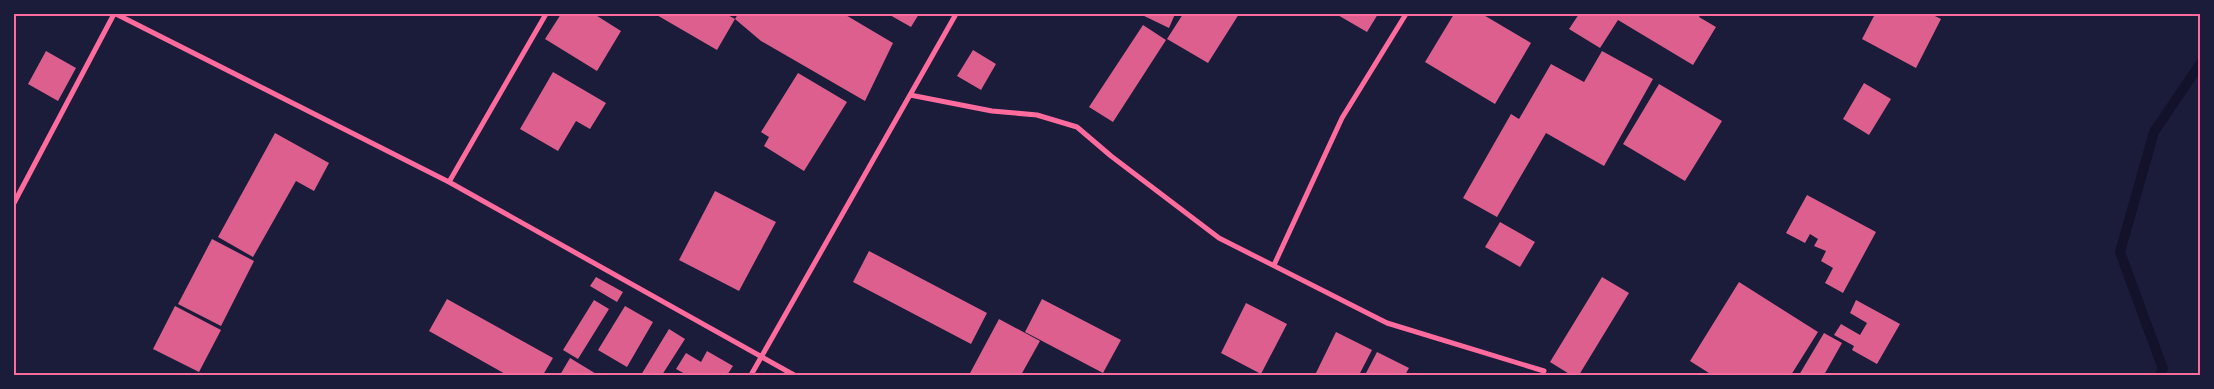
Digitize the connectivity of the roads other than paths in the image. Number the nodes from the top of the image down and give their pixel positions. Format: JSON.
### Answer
{"nodes":[{"id":1,"x":115,"y":14,"type":"edge"},
{"id":2,"x":546,"y":14,"type":"edge"},
{"id":3,"x":956,"y":14,"type":"edge"},
{"id":4,"x":1406,"y":14,"type":"edge"},
{"id":5,"x":910,"y":95,"type":"junction"},
{"id":6,"x":449,"y":182,"type":"junction"},
{"id":7,"x":14,"y":203,"type":"edge"},
{"id":8,"x":1274,"y":265,"type":"junction"},
{"id":9,"x":761,"y":357,"type":"junction"},
{"id":10,"x":1544,"y":371,"type":"dead end"},
{"id":11,"x":752,"y":375,"type":"edge"},
{"id":12,"x":794,"y":375,"type":"edge"}],
"edges":[{"from":1,"to":6,"type":"street"},
{"from":1,"to":7,"type":"street"},
{"from":2,"to":6,"type":"street"},
{"from":3,"to":5,"type":"street"},
{"from":4,"to":8,"type":"street"},
{"from":5,"to":8,"type":"street"},
{"from":5,"to":9,"type":"street"},
{"from":6,"to":9,"type":"street"},
{"from":8,"to":10,"type":"street"},
{"from":9,"to":11,"type":"street"},
{"from":9,"to":12,"type":"street"}]}
